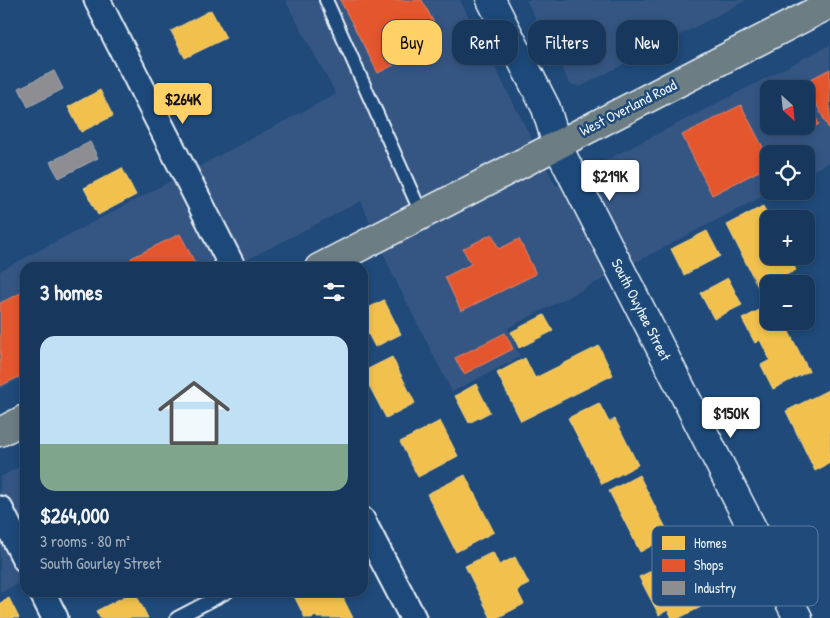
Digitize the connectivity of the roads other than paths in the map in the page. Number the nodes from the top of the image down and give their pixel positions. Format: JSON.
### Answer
{"nodes":[{"id":1,"x":97,"y":0,"type":"edge"},
{"id":2,"x":326,"y":0,"type":"edge"},
{"id":3,"x":491,"y":0,"type":"edge"},
{"id":4,"x":830,"y":4,"type":"edge"},
{"id":5,"x":558,"y":145,"type":"junction"},
{"id":6,"x":422,"y":215,"type":"junction"},
{"id":7,"x":230,"y":262,"type":"edge"},
{"id":8,"x":331,"y":262,"type":"edge"},
{"id":9,"x":20,"y":422,"type":"edge"},
{"id":10,"x":0,"y":432,"type":"edge"},
{"id":11,"x":0,"y":509,"type":"edge"},
{"id":12,"x":751,"y":526,"type":"edge"},
{"id":13,"x":368,"y":532,"type":"edge"},
{"id":14,"x":20,"y":549,"type":"edge"},
{"id":15,"x":44,"y":597,"type":"edge"},
{"id":16,"x":217,"y":597,"type":"edge"},
{"id":17,"x":792,"y":606,"type":"edge"},
{"id":18,"x":55,"y":618,"type":"edge"},
{"id":19,"x":177,"y":618,"type":"edge"},
{"id":20,"x":413,"y":618,"type":"edge"},
{"id":21,"x":798,"y":618,"type":"edge"}],
"edges":[{"from":1,"to":7,"type":"street"},
{"from":2,"to":6,"type":"lane"},
{"from":3,"to":5,"type":"street","name":"South Owyhee Street"},
{"from":4,"to":5,"type":"main road","name":"West Overland Road"},
{"from":5,"to":6,"type":"main road","name":"West Overland Road"},
{"from":5,"to":12,"type":"street","name":"South Owyhee Street"},
{"from":6,"to":8,"type":"main road","name":"West Overland Road"},
{"from":9,"to":10,"type":"main road"},
{"from":11,"to":14,"type":"street"},
{"from":13,"to":20,"type":"street"},
{"from":15,"to":18,"type":"street"},
{"from":16,"to":19,"type":"lane"},
{"from":17,"to":21,"type":"street","name":"South Owyhee Street"}]}
